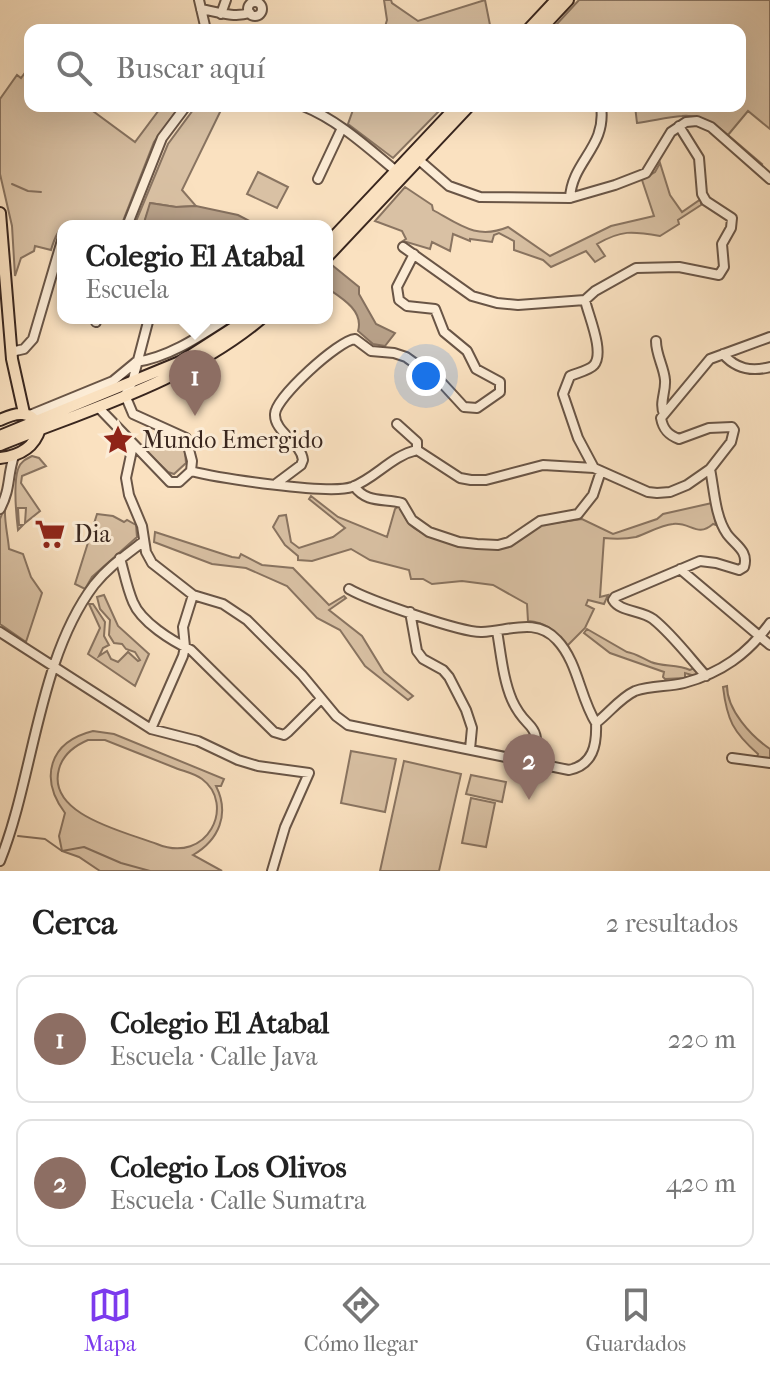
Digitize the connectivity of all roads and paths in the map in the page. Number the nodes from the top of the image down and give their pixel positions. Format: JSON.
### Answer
{"nodes":[{"id":1,"x":226,"y":0,"type":"edge"},
{"id":2,"x":556,"y":0,"type":"edge"},
{"id":3,"x":568,"y":0,"type":"edge"},
{"id":4,"x":200,"y":4,"type":"edge"},
{"id":5,"x":250,"y":13,"type":"dead end"},
{"id":6,"x":221,"y":14,"type":"junction"},
{"id":7,"x":205,"y":24,"type":"edge"},
{"id":8,"x":206,"y":24,"type":"edge"},
{"id":9,"x":534,"y":24,"type":"edge"},
{"id":10,"x":546,"y":24,"type":"edge"},
{"id":11,"x":182,"y":112,"type":"edge"},
{"id":12,"x":318,"y":112,"type":"edge"},
{"id":13,"x":451,"y":112,"type":"edge"},
{"id":14,"x":463,"y":112,"type":"edge"},
{"id":15,"x":601,"y":112,"type":"edge"},
{"id":16,"x":679,"y":126,"type":"junction"},
{"id":17,"x":342,"y":128,"type":"junction"},
{"id":18,"x":419,"y":160,"type":"junction"},
{"id":19,"x":396,"y":171,"type":"junction"},
{"id":20,"x":318,"y":179,"type":"dead end"},
{"id":21,"x":770,"y":179,"type":"edge"},
{"id":22,"x":570,"y":198,"type":"junction"},
{"id":23,"x":0,"y":213,"type":"edge"},
{"id":24,"x":129,"y":220,"type":"edge"},
{"id":25,"x":333,"y":238,"type":"edge"},
{"id":26,"x":403,"y":247,"type":"dead end"},
{"id":27,"x":333,"y":251,"type":"edge"},
{"id":28,"x":414,"y":254,"type":"junction"},
{"id":29,"x":57,"y":257,"type":"edge"},
{"id":30,"x":585,"y":300,"type":"junction"},
{"id":31,"x":147,"y":324,"type":"edge"},
{"id":32,"x":219,"y":324,"type":"edge"},
{"id":33,"x":240,"y":324,"type":"edge"},
{"id":34,"x":253,"y":324,"type":"edge"},
{"id":35,"x":770,"y":337,"type":"edge"},
{"id":36,"x":656,"y":341,"type":"dead end"},
{"id":37,"x":11,"y":352,"type":"junction"},
{"id":38,"x":723,"y":354,"type":"junction"},
{"id":39,"x":136,"y":362,"type":"junction"},
{"id":40,"x":770,"y":367,"type":"edge"},
{"id":41,"x":665,"y":379,"type":"junction"},
{"id":42,"x":123,"y":387,"type":"junction"},
{"id":43,"x":681,"y":393,"type":"junction"},
{"id":44,"x":98,"y":407,"type":"junction"},
{"id":45,"x":133,"y":414,"type":"junction"},
{"id":46,"x":664,"y":414,"type":"junction"},
{"id":47,"x":0,"y":420,"type":"edge"},
{"id":48,"x":33,"y":420,"type":"junction"},
{"id":49,"x":397,"y":424,"type":"dead end"},
{"id":50,"x":118,"y":427,"type":"junction"},
{"id":51,"x":0,"y":436,"type":"edge"},
{"id":52,"x":129,"y":441,"type":"junction"},
{"id":53,"x":0,"y":445,"type":"edge"},
{"id":54,"x":417,"y":450,"type":"junction"},
{"id":55,"x":14,"y":456,"type":"junction"},
{"id":56,"x":146,"y":457,"type":"junction"},
{"id":57,"x":0,"y":458,"type":"edge"},
{"id":58,"x":130,"y":464,"type":"junction"},
{"id":59,"x":710,"y":469,"type":"junction"},
{"id":60,"x":598,"y":470,"type":"junction"},
{"id":61,"x":191,"y":471,"type":"junction"},
{"id":62,"x":277,"y":483,"type":"junction"},
{"id":63,"x":354,"y":486,"type":"junction"},
{"id":64,"x":0,"y":509,"type":"edge"},
{"id":65,"x":144,"y":541,"type":"junction"},
{"id":66,"x":120,"y":558,"type":"junction"},
{"id":67,"x":680,"y":569,"type":"junction"},
{"id":68,"x":349,"y":589,"type":"dead end"},
{"id":69,"x":193,"y":595,"type":"junction"},
{"id":70,"x":410,"y":612,"type":"junction"},
{"id":71,"x":770,"y":623,"type":"edge"},
{"id":72,"x":497,"y":631,"type":"junction"},
{"id":73,"x":0,"y":632,"type":"edge"},
{"id":74,"x":761,"y":636,"type":"junction"},
{"id":75,"x":770,"y":645,"type":"edge"},
{"id":76,"x":185,"y":647,"type":"junction"},
{"id":77,"x":54,"y":668,"type":"junction"},
{"id":78,"x":706,"y":676,"type":"junction"},
{"id":79,"x":321,"y":699,"type":"junction"},
{"id":80,"x":596,"y":723,"type":"junction"},
{"id":81,"x":151,"y":729,"type":"junction"},
{"id":82,"x":470,"y":749,"type":"junction"},
{"id":83,"x":732,"y":758,"type":"dead end"},
{"id":84,"x":534,"y":763,"type":"junction"},
{"id":85,"x":770,"y":763,"type":"edge"},
{"id":86,"x":1,"y":859,"type":"edge"},
{"id":87,"x":272,"y":871,"type":"edge"}],
"edges":[{"from":1,"to":6,"type":"street"},
{"from":2,"to":9,"type":"main road"},
{"from":3,"to":10,"type":"main road"},
{"from":4,"to":6,"type":"street"},
{"from":4,"to":7,"type":"street"},
{"from":5,"to":6,"type":"street"},
{"from":6,"to":8,"type":"street"},
{"from":11,"to":24,"type":"street"},
{"from":12,"to":17,"type":"street"},
{"from":13,"to":19,"type":"main road"},
{"from":14,"to":18,"type":"main road"},
{"from":15,"to":22,"type":"street"},
{"from":16,"to":21,"type":"street"},
{"from":16,"to":22,"type":"street"},
{"from":16,"to":30,"type":"street"},
{"from":17,"to":19,"type":"street"},
{"from":17,"to":20,"type":"street"},
{"from":18,"to":22,"type":"street"},
{"from":18,"to":27,"type":"main road"},
{"from":19,"to":25,"type":"main road"},
{"from":23,"to":37,"type":"main road"},
{"from":26,"to":28,"type":"street"},
{"from":28,"to":30,"type":"street"},
{"from":28,"to":62,"type":"street"},
{"from":29,"to":37,"type":"street"},
{"from":30,"to":60,"type":"street"},
{"from":31,"to":39,"type":"street"},
{"from":32,"to":39,"type":"street"},
{"from":33,"to":42,"type":"main road"},
{"from":34,"to":42,"type":"main road"},
{"from":35,"to":38,"type":"street"},
{"from":36,"to":41,"type":"street"},
{"from":37,"to":48,"type":"main road"},
{"from":38,"to":40,"type":"street"},
{"from":38,"to":43,"type":"street"},
{"from":39,"to":42,"type":"street"},
{"from":39,"to":42,"type":"street"},
{"from":41,"to":43,"type":"street"},
{"from":41,"to":46,"type":"street"},
{"from":42,"to":44,"type":"main road"},
{"from":42,"to":45,"type":"street"},
{"from":42,"to":48,"type":"main road"},
{"from":43,"to":46,"type":"street"},
{"from":44,"to":48,"type":"main road"},
{"from":44,"to":50,"type":"street"},
{"from":45,"to":50,"type":"street"},
{"from":45,"to":61,"type":"street"},
{"from":46,"to":59,"type":"street"},
{"from":47,"to":48,"type":"main road"},
{"from":48,"to":51,"type":"main road"},
{"from":48,"to":53,"type":"main road"},
{"from":48,"to":55,"type":"main road"},
{"from":49,"to":54,"type":"street"},
{"from":50,"to":52,"type":"street"},
{"from":52,"to":56,"type":"street"},
{"from":52,"to":58,"type":"street"},
{"from":54,"to":60,"type":"street"},
{"from":54,"to":63,"type":"street"},
{"from":55,"to":57,"type":"main road"},
{"from":55,"to":64,"type":"street"},
{"from":56,"to":58,"type":"street"},
{"from":56,"to":61,"type":"street"},
{"from":58,"to":65,"type":"street"},
{"from":59,"to":60,"type":"street"},
{"from":59,"to":67,"type":"street"},
{"from":60,"to":63,"type":"street"},
{"from":61,"to":62,"type":"street"},
{"from":62,"to":63,"type":"street"},
{"from":65,"to":66,"type":"street"},
{"from":65,"to":69,"type":"street"},
{"from":66,"to":76,"type":"street"},
{"from":66,"to":77,"type":"street"},
{"from":67,"to":74,"type":"street"},
{"from":67,"to":78,"type":"street"},
{"from":68,"to":70,"type":"street"},
{"from":69,"to":76,"type":"street"},
{"from":69,"to":79,"type":"street"},
{"from":70,"to":72,"type":"street"},
{"from":70,"to":82,"type":"street"},
{"from":71,"to":74,"type":"street"},
{"from":72,"to":80,"type":"street"},
{"from":72,"to":84,"type":"street"},
{"from":73,"to":77,"type":"street"},
{"from":74,"to":75,"type":"street"},
{"from":74,"to":78,"type":"street"},
{"from":76,"to":79,"type":"street"},
{"from":76,"to":81,"type":"street"},
{"from":77,"to":81,"type":"street"},
{"from":77,"to":86,"type":"street"},
{"from":78,"to":80,"type":"street"},
{"from":79,"to":82,"type":"street"},
{"from":80,"to":84,"type":"street"},
{"from":81,"to":87,"type":"street"},
{"from":82,"to":84,"type":"street"},
{"from":83,"to":85,"type":"street"}]}
